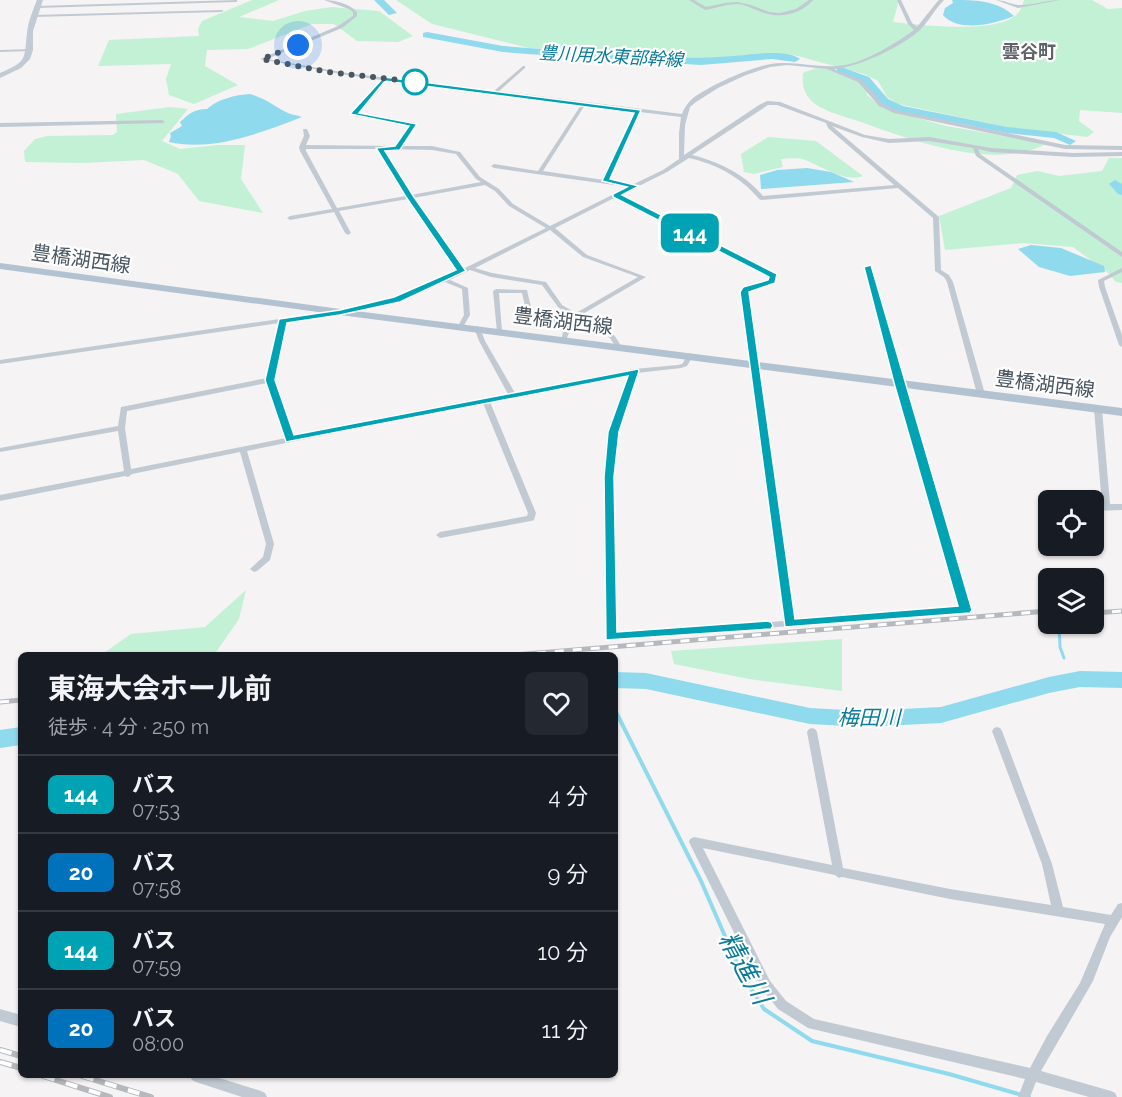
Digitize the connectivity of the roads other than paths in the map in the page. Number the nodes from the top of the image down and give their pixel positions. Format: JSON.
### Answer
{"nodes":[{"id":1,"x":326,"y":0,"type":"edge"},
{"id":2,"x":691,"y":0,"type":"edge"},
{"id":3,"x":811,"y":0,"type":"edge"},
{"id":4,"x":898,"y":0,"type":"edge"},
{"id":5,"x":942,"y":0,"type":"edge"},
{"id":6,"x":998,"y":0,"type":"edge"},
{"id":7,"x":1058,"y":0,"type":"edge"},
{"id":8,"x":178,"y":1,"type":"edge"},
{"id":9,"x":120,"y":2,"type":"edge"},
{"id":10,"x":235,"y":2,"type":"edge"},
{"id":11,"x":38,"y":3,"type":"edge"},
{"id":12,"x":221,"y":11,"type":"dead end"},
{"id":13,"x":33,"y":16,"type":"junction"},
{"id":14,"x":917,"y":30,"type":"junction"},
{"id":15,"x":30,"y":50,"type":"junction"},
{"id":16,"x":0,"y":51,"type":"edge"},
{"id":17,"x":523,"y":67,"type":"dead end"},
{"id":18,"x":823,"y":67,"type":"junction"},
{"id":19,"x":0,"y":76,"type":"edge"},
{"id":20,"x":384,"y":79,"type":"junction"},
{"id":21,"x":496,"y":92,"type":"junction"},
{"id":22,"x":583,"y":105,"type":"junction"},
{"id":23,"x":638,"y":111,"type":"junction"},
{"id":24,"x":684,"y":116,"type":"junction"},
{"id":25,"x":162,"y":122,"type":"dead end"},
{"id":26,"x":829,"y":123,"type":"junction"},
{"id":27,"x":0,"y":124,"type":"edge"},
{"id":28,"x":305,"y":130,"type":"dead end"},
{"id":29,"x":302,"y":147,"type":"junction"},
{"id":30,"x":380,"y":148,"type":"junction"},
{"id":31,"x":397,"y":148,"type":"junction"},
{"id":32,"x":1122,"y":148,"type":"edge"},
{"id":33,"x":975,"y":149,"type":"junction"},
{"id":34,"x":1122,"y":154,"type":"edge"},
{"id":35,"x":688,"y":156,"type":"junction"},
{"id":36,"x":682,"y":160,"type":"junction"},
{"id":37,"x":494,"y":166,"type":"dead end"},
{"id":38,"x":540,"y":172,"type":"junction"},
{"id":39,"x":606,"y":181,"type":"junction"},
{"id":40,"x":486,"y":183,"type":"junction"},
{"id":41,"x":635,"y":186,"type":"junction"},
{"id":42,"x":898,"y":186,"type":"junction"},
{"id":43,"x":616,"y":195,"type":"junction"},
{"id":44,"x":410,"y":197,"type":"junction"},
{"id":45,"x":335,"y":211,"type":"junction"},
{"id":46,"x":290,"y":218,"type":"dead end"},
{"id":47,"x":548,"y":228,"type":"junction"},
{"id":48,"x":348,"y":233,"type":"dead end"},
{"id":49,"x":1122,"y":255,"type":"edge"},
{"id":50,"x":0,"y":266,"type":"edge"},
{"id":51,"x":868,"y":267,"type":"dead end"},
{"id":52,"x":465,"y":269,"type":"junction"},
{"id":53,"x":1122,"y":270,"type":"edge"},
{"id":54,"x":445,"y":280,"type":"junction"},
{"id":55,"x":340,"y":312,"type":"junction"},
{"id":56,"x":578,"y":314,"type":"junction"},
{"id":57,"x":283,"y":321,"type":"junction"},
{"id":58,"x":461,"y":326,"type":"junction"},
{"id":59,"x":477,"y":328,"type":"junction"},
{"id":60,"x":499,"y":331,"type":"junction"},
{"id":61,"x":564,"y":339,"type":"junction"},
{"id":62,"x":1122,"y":345,"type":"edge"},
{"id":63,"x":618,"y":346,"type":"junction"},
{"id":64,"x":690,"y":356,"type":"junction"},
{"id":65,"x":0,"y":362,"type":"edge"},
{"id":66,"x":753,"y":364,"type":"junction"},
{"id":67,"x":634,"y":371,"type":"junction"},
{"id":68,"x":270,"y":380,"type":"junction"},
{"id":69,"x":899,"y":383,"type":"junction"},
{"id":70,"x":981,"y":394,"type":"junction"},
{"id":71,"x":513,"y":396,"type":"junction"},
{"id":72,"x":486,"y":402,"type":"junction"},
{"id":73,"x":1098,"y":409,"type":"junction"},
{"id":74,"x":1122,"y":412,"type":"edge"},
{"id":75,"x":121,"y":428,"type":"junction"},
{"id":76,"x":290,"y":440,"type":"junction"},
{"id":77,"x":0,"y":450,"type":"edge"},
{"id":78,"x":243,"y":450,"type":"junction"},
{"id":79,"x":128,"y":474,"type":"junction"},
{"id":80,"x":0,"y":498,"type":"edge"},
{"id":81,"x":1106,"y":507,"type":"joint"},
{"id":82,"x":1122,"y":507,"type":"edge"},
{"id":83,"x":440,"y":535,"type":"dead end"},
{"id":84,"x":254,"y":569,"type":"dead end"},
{"id":85,"x":789,"y":624,"type":"junction"},
{"id":86,"x":997,"y":731,"type":"dead end"},
{"id":87,"x":812,"y":732,"type":"dead end"},
{"id":88,"x":840,"y":873,"type":"junction"},
{"id":89,"x":1122,"y":908,"type":"edge"},
{"id":90,"x":1058,"y":910,"type":"junction"},
{"id":91,"x":1112,"y":920,"type":"junction"},
{"id":92,"x":0,"y":1015,"type":"edge"},
{"id":93,"x":18,"y":1021,"type":"edge"},
{"id":94,"x":202,"y":1078,"type":"edge"},
{"id":95,"x":1030,"y":1079,"type":"junction"},
{"id":96,"x":261,"y":1097,"type":"edge"},
{"id":97,"x":1024,"y":1097,"type":"edge"},
{"id":98,"x":1111,"y":1097,"type":"edge"}],
"edges":[{"from":1,"to":20,"type":"street"},
{"from":2,"to":3,"type":"street"},
{"from":4,"to":14,"type":"street"},
{"from":5,"to":14,"type":"street"},
{"from":6,"to":7,"type":"street"},
{"from":8,"to":9,"type":"street"},
{"from":8,"to":10,"type":"street"},
{"from":9,"to":11,"type":"street"},
{"from":11,"to":13,"type":"street"},
{"from":12,"to":13,"type":"street"},
{"from":13,"to":15,"type":"street"},
{"from":14,"to":18,"type":"street"},
{"from":15,"to":16,"type":"street"},
{"from":15,"to":19,"type":"street"},
{"from":17,"to":21,"type":"street"},
{"from":18,"to":24,"type":"street"},
{"from":18,"to":32,"type":"street"},
{"from":20,"to":21,"type":"street"},
{"from":20,"to":31,"type":"street"},
{"from":21,"to":22,"type":"street"},
{"from":22,"to":23,"type":"street"},
{"from":22,"to":38,"type":"street"},
{"from":23,"to":24,"type":"street"},
{"from":23,"to":39,"type":"street"},
{"from":24,"to":36,"type":"street"},
{"from":25,"to":27,"type":"street"},
{"from":26,"to":33,"type":"street"},
{"from":26,"to":35,"type":"street"},
{"from":26,"to":42,"type":"street"},
{"from":28,"to":29,"type":"street"},
{"from":29,"to":30,"type":"street"},
{"from":29,"to":45,"type":"street"},
{"from":30,"to":31,"type":"street"},
{"from":30,"to":44,"type":"street"},
{"from":31,"to":40,"type":"street"},
{"from":33,"to":34,"type":"street"},
{"from":33,"to":49,"type":"street"},
{"from":35,"to":36,"type":"street"},
{"from":35,"to":42,"type":"street"},
{"from":36,"to":41,"type":"street"},
{"from":37,"to":38,"type":"street"},
{"from":38,"to":39,"type":"street"},
{"from":39,"to":41,"type":"street"},
{"from":40,"to":44,"type":"street"},
{"from":40,"to":47,"type":"street"},
{"from":41,"to":43,"type":"street"},
{"from":42,"to":70,"type":"street"},
{"from":43,"to":47,"type":"street"},
{"from":43,"to":66,"type":"street"},
{"from":44,"to":45,"type":"street"},
{"from":44,"to":52,"type":"street"},
{"from":45,"to":46,"type":"street"},
{"from":45,"to":48,"type":"street"},
{"from":47,"to":52,"type":"street"},
{"from":47,"to":56,"type":"street"},
{"from":50,"to":55,"type":"main road","name":"豊橋湖西線"},
{"from":51,"to":69,"type":"street"},
{"from":52,"to":54,"type":"street"},
{"from":52,"to":56,"type":"street"},
{"from":53,"to":62,"type":"street"},
{"from":54,"to":55,"type":"street"},
{"from":54,"to":58,"type":"street"},
{"from":55,"to":57,"type":"street"},
{"from":55,"to":58,"type":"main road","name":"豊橋湖西線"},
{"from":56,"to":63,"type":"street"},
{"from":57,"to":65,"type":"street"},
{"from":57,"to":68,"type":"street"},
{"from":58,"to":59,"type":"main road","name":"豊橋湖西線"},
{"from":59,"to":60,"type":"main road","name":"豊橋湖西線"},
{"from":59,"to":71,"type":"street"},
{"from":60,"to":61,"type":"main road","name":"豊橋湖西線"},
{"from":60,"to":61,"type":"street"},
{"from":61,"to":63,"type":"main road","name":"豊橋湖西線"},
{"from":63,"to":64,"type":"main road","name":"豊橋湖西線"},
{"from":64,"to":66,"type":"main road","name":"豊橋湖西線"},
{"from":64,"to":67,"type":"street"},
{"from":66,"to":69,"type":"main road","name":"豊橋湖西線"},
{"from":66,"to":85,"type":"street"},
{"from":67,"to":71,"type":"street"},
{"from":67,"to":85,"type":"street"},
{"from":68,"to":75,"type":"street"},
{"from":68,"to":76,"type":"street"},
{"from":69,"to":70,"type":"main road","name":"豊橋湖西線"},
{"from":69,"to":85,"type":"street"},
{"from":70,"to":73,"type":"main road","name":"豊橋湖西線"},
{"from":71,"to":72,"type":"street"},
{"from":72,"to":76,"type":"street"},
{"from":72,"to":83,"type":"street"},
{"from":73,"to":74,"type":"main road","name":"豊橋湖西線"},
{"from":73,"to":81,"type":"street"},
{"from":75,"to":77,"type":"street"},
{"from":75,"to":79,"type":"street"},
{"from":76,"to":78,"type":"street"},
{"from":78,"to":79,"type":"street"},
{"from":78,"to":84,"type":"street"},
{"from":79,"to":80,"type":"street"},
{"from":81,"to":82,"type":"street"},
{"from":86,"to":90,"type":"street"},
{"from":87,"to":88,"type":"street"},
{"from":88,"to":90,"type":"street"},
{"from":88,"to":95,"type":"street"},
{"from":89,"to":91,"type":"street"},
{"from":90,"to":91,"type":"street"},
{"from":91,"to":95,"type":"street"},
{"from":92,"to":93,"type":"street"},
{"from":94,"to":96,"type":"street"},
{"from":95,"to":97,"type":"street"},
{"from":95,"to":98,"type":"street"}]}
